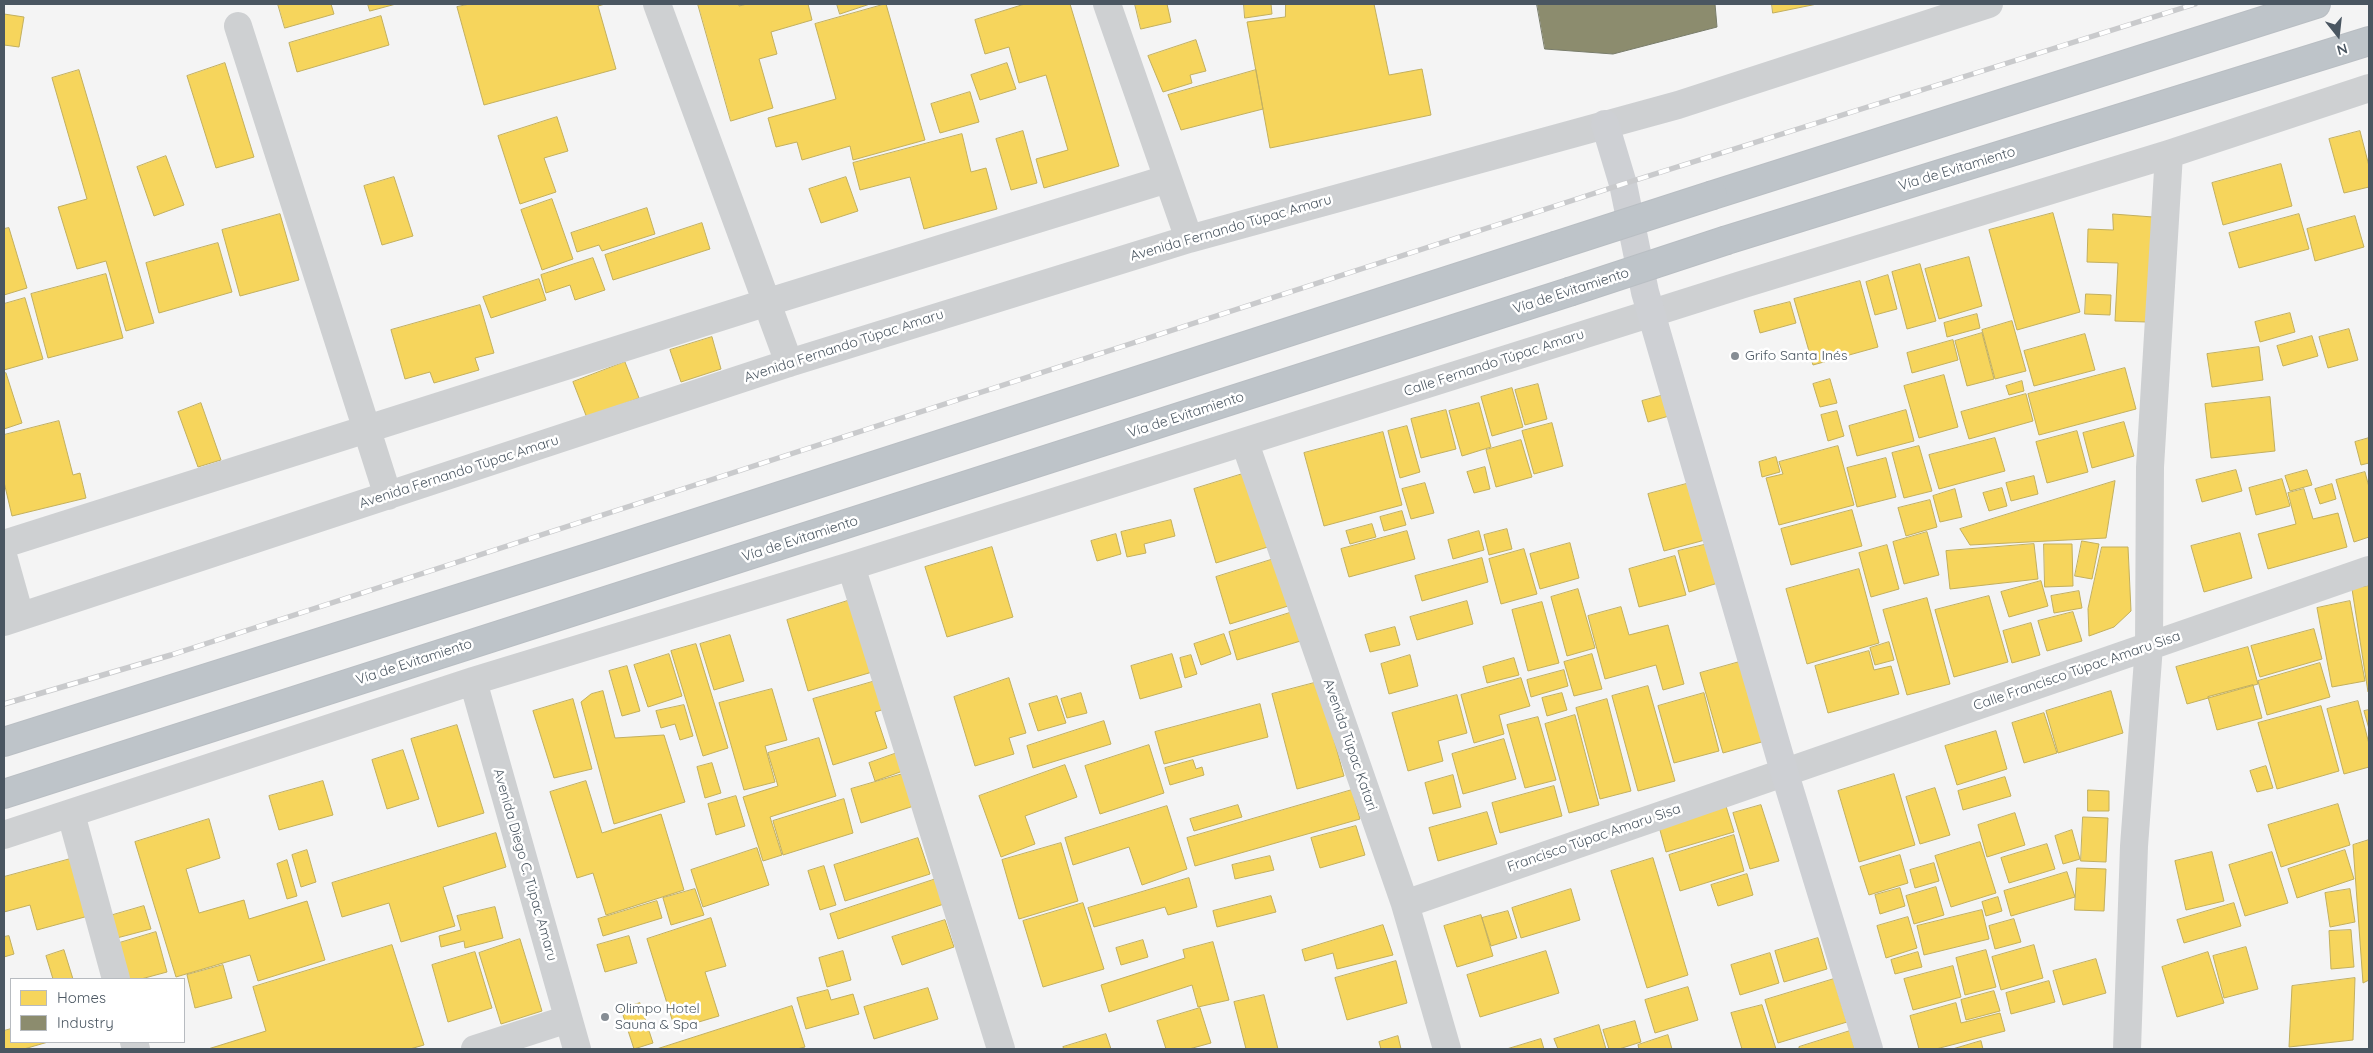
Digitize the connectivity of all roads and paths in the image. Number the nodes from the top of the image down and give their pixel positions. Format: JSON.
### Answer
{"nodes":[{"id":1,"x":657,"y":4,"type":"edge"},
{"id":2,"x":1107,"y":4,"type":"edge"},
{"id":3,"x":1989,"y":4,"type":"edge"},
{"id":4,"x":2316,"y":4,"type":"edge"},
{"id":5,"x":238,"y":26,"type":"dead end"},
{"id":6,"x":2369,"y":41,"type":"edge"},
{"id":7,"x":2369,"y":88,"type":"edge"},
{"id":8,"x":1605,"y":124,"type":"junction"},
{"id":9,"x":2169,"y":154,"type":"junction"},
{"id":10,"x":1167,"y":179,"type":"junction"},
{"id":11,"x":1189,"y":238,"type":"junction"},
{"id":12,"x":765,"y":303,"type":"junction"},
{"id":13,"x":1651,"y":313,"type":"junction"},
{"id":14,"x":789,"y":363,"type":"junction"},
{"id":15,"x":367,"y":428,"type":"junction"},
{"id":16,"x":1245,"y":443,"type":"junction"},
{"id":17,"x":388,"y":496,"type":"junction"},
{"id":18,"x":4,"y":544,"type":"edge"},
{"id":19,"x":4,"y":559,"type":"edge"},
{"id":20,"x":851,"y":566,"type":"junction"},
{"id":21,"x":2369,"y":570,"type":"edge"},
{"id":22,"x":12,"y":619,"type":"edge"},
{"id":23,"x":2149,"y":646,"type":"junction"},
{"id":24,"x":473,"y":681,"type":"junction"},
{"id":25,"x":4,"y":742,"type":"edge"},
{"id":26,"x":1784,"y":771,"type":"junction"},
{"id":27,"x":4,"y":794,"type":"edge"},
{"id":28,"x":71,"y":814,"type":"junction"},
{"id":29,"x":4,"y":835,"type":"edge"},
{"id":30,"x":1405,"y":904,"type":"junction"},
{"id":31,"x":116,"y":978,"type":"edge"},
{"id":32,"x":568,"y":1019,"type":"junction"},
{"id":33,"x":475,"y":1049,"type":"edge"},
{"id":34,"x":577,"y":1049,"type":"edge"},
{"id":35,"x":1001,"y":1049,"type":"edge"},
{"id":36,"x":1447,"y":1049,"type":"edge"},
{"id":37,"x":1869,"y":1049,"type":"edge"},
{"id":38,"x":2127,"y":1049,"type":"edge"}],
"edges":[{"from":1,"to":12,"type":"street"},
{"from":2,"to":10,"type":"street"},
{"from":3,"to":8,"type":"street","name":"Avenida Fernando Túpac Amaru"},
{"from":4,"to":25,"type":"highway","bridge":true},
{"from":5,"to":15,"type":"street"},
{"from":6,"to":27,"type":"highway","name":"Vía de Evitamiento","bridge":true},
{"from":7,"to":9,"type":"street","name":"Calle Fernando Túpac Amaru"},
{"from":8,"to":11,"type":"street","name":"Avenida Fernando Túpac Amaru"},
{"from":8,"to":13,"type":"main road"},
{"from":9,"to":13,"type":"street","name":"Calle Fernando Túpac Amaru"},
{"from":9,"to":23,"type":"street"},
{"from":10,"to":11,"type":"street"},
{"from":10,"to":12,"type":"street"},
{"from":11,"to":14,"type":"street","name":"Avenida Fernando Túpac Amaru"},
{"from":12,"to":14,"type":"street"},
{"from":12,"to":15,"type":"street"},
{"from":13,"to":16,"type":"street","name":"Calle Fernando Túpac Amaru"},
{"from":13,"to":26,"type":"main road"},
{"from":14,"to":17,"type":"street","name":"Avenida Fernando Túpac Amaru"},
{"from":15,"to":17,"type":"street"},
{"from":15,"to":18,"type":"street"},
{"from":16,"to":20,"type":"street","name":"Calle Fernando Túpac Amaru"},
{"from":16,"to":30,"type":"street","name":"Avenida Túpac Katari"},
{"from":17,"to":22,"type":"street","name":"Avenida Fernando Túpac Amaru"},
{"from":19,"to":22,"type":"street"},
{"from":20,"to":24,"type":"street","name":"Calle Fernando Túpac Amaru"},
{"from":20,"to":35,"type":"street"},
{"from":21,"to":23,"type":"street","name":"Calle Francisco Túpac Amaru Sisa"},
{"from":23,"to":26,"type":"street","name":"Calle Francisco Túpac Amaru Sisa"},
{"from":23,"to":38,"type":"street"},
{"from":24,"to":28,"type":"street","name":"Calle Fernando Túpac Amaru"},
{"from":24,"to":32,"type":"street","name":"Avenida Diego C. Túpac Amaru"},
{"from":26,"to":30,"type":"street","name":"Francisco Túpac Amaru Sisa"},
{"from":26,"to":37,"type":"main road"},
{"from":28,"to":29,"type":"street","name":"Calle Fernando Túpac Amaru"},
{"from":28,"to":31,"type":"street"},
{"from":30,"to":36,"type":"street","name":"Avenida Túpac Katari"},
{"from":32,"to":33,"type":"street"},
{"from":32,"to":34,"type":"street","name":"Avenida Diego C. Túpac Amaru"}]}
